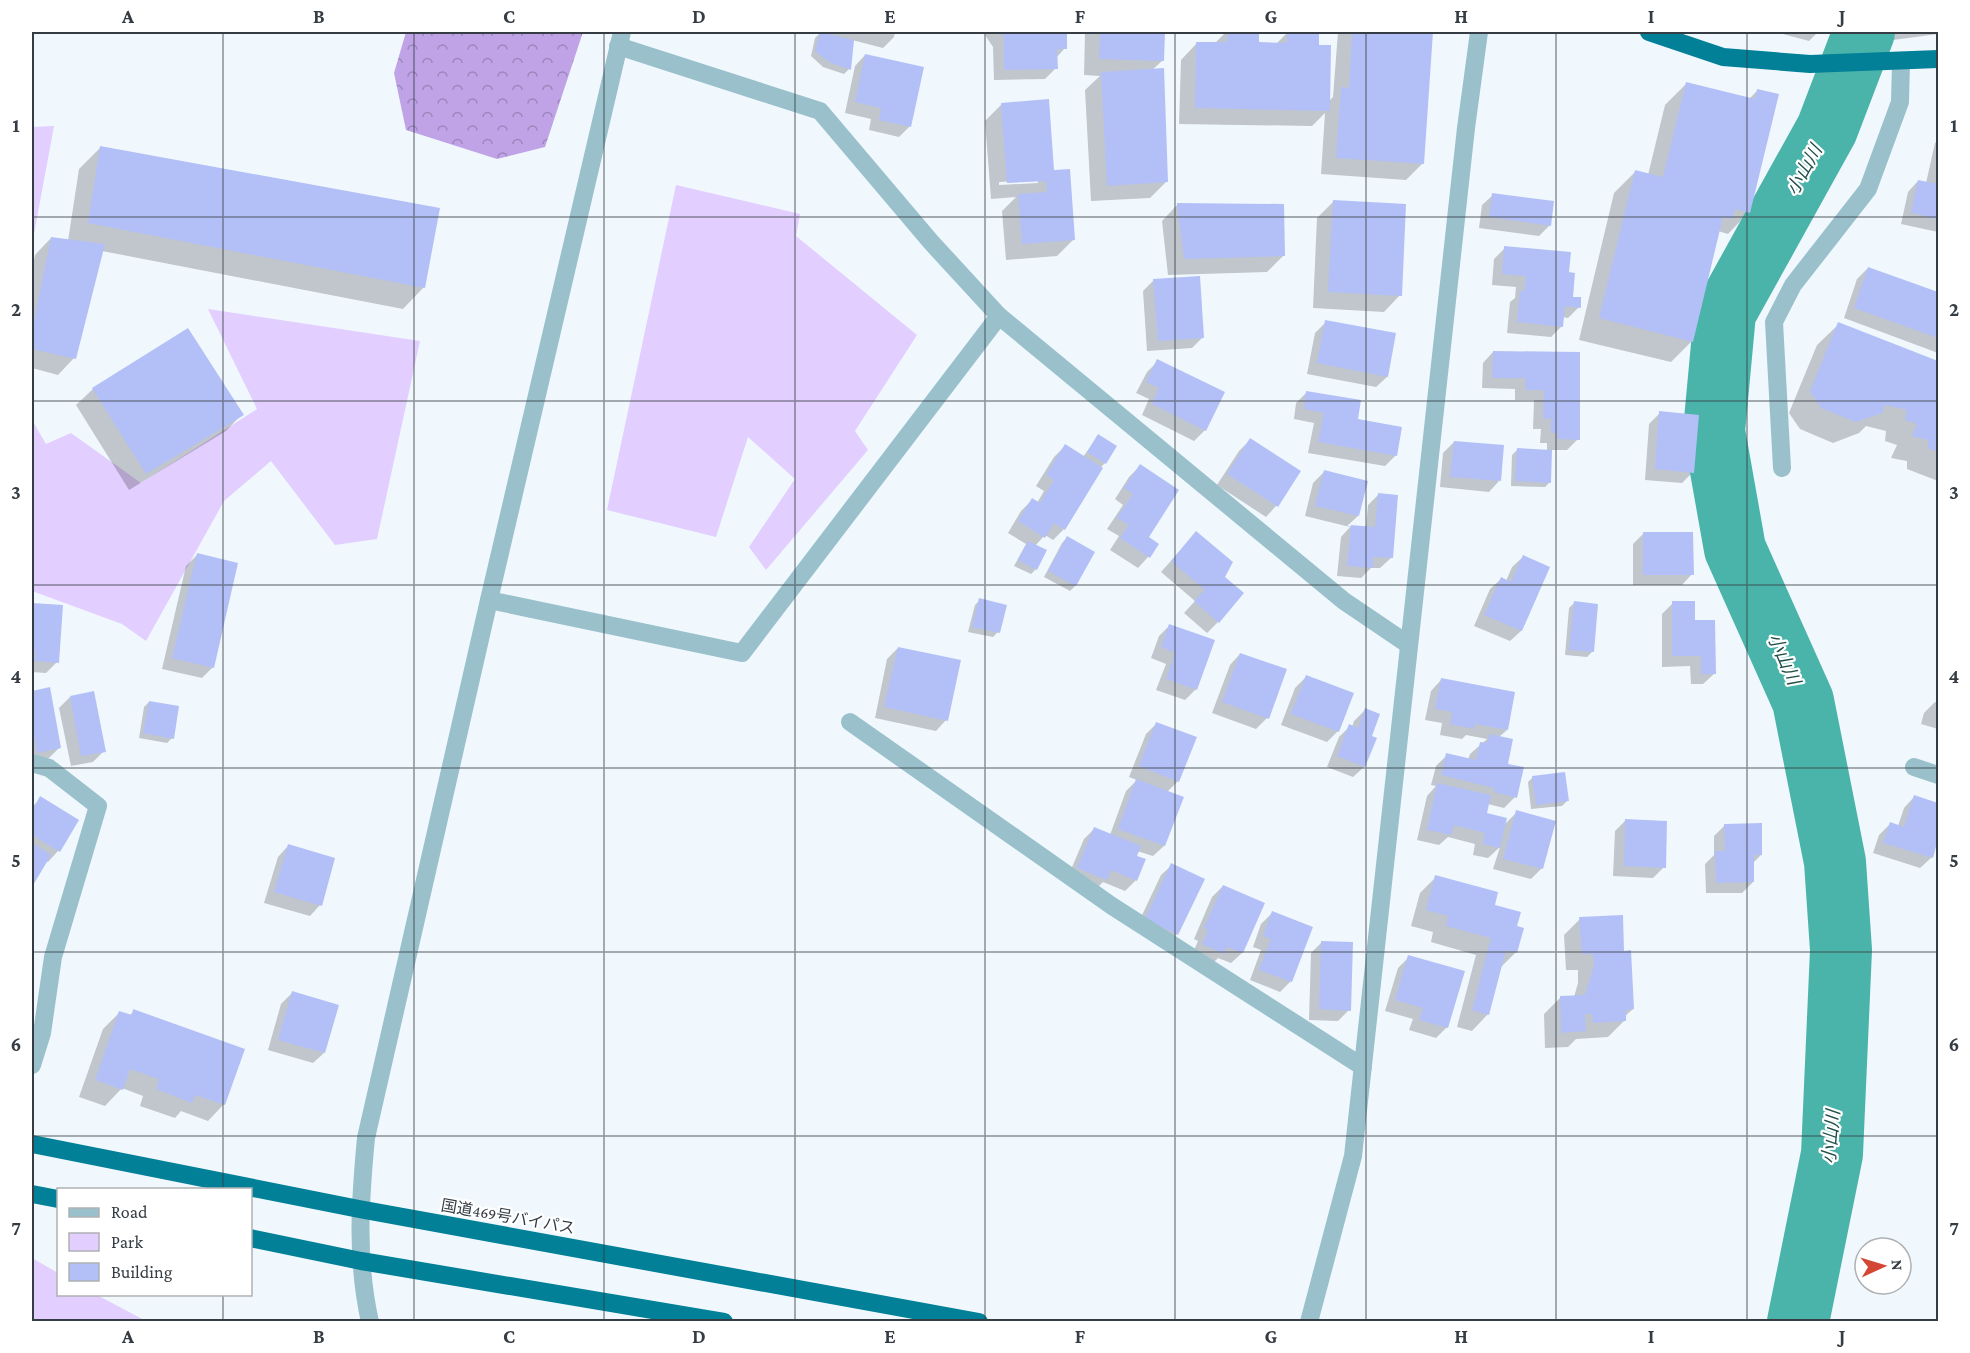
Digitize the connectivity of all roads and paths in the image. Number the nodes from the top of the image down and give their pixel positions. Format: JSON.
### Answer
{"nodes":[{"id":1,"x":1479,"y":32,"type":"edge"},
{"id":2,"x":1649,"y":32,"type":"edge"},
{"id":3,"x":620,"y":39,"type":"edge"},
{"id":4,"x":1938,"y":59,"type":"edge"},
{"id":5,"x":1901,"y":62,"type":"junction"},
{"id":6,"x":999,"y":316,"type":"junction"},
{"id":7,"x":1782,"y":468,"type":"dead end"},
{"id":8,"x":489,"y":600,"type":"junction"},
{"id":9,"x":1409,"y":645,"type":"junction"},
{"id":10,"x":850,"y":722,"type":"dead end"},
{"id":11,"x":32,"y":763,"type":"edge"},
{"id":12,"x":1914,"y":767,"type":"dead end"},
{"id":13,"x":1938,"y":776,"type":"edge"},
{"id":14,"x":32,"y":1065,"type":"edge"},
{"id":15,"x":1363,"y":1067,"type":"junction"},
{"id":16,"x":32,"y":1144,"type":"edge"},
{"id":17,"x":32,"y":1194,"type":"edge"},
{"id":18,"x":57,"y":1199,"type":"edge"},
{"id":19,"x":360,"y":1209,"type":"junction"},
{"id":20,"x":252,"y":1238,"type":"edge"},
{"id":21,"x":361,"y":1261,"type":"junction"},
{"id":22,"x":370,"y":1322,"type":"edge"},
{"id":23,"x":724,"y":1322,"type":"edge"},
{"id":24,"x":979,"y":1322,"type":"edge"},
{"id":25,"x":1309,"y":1322,"type":"edge"}],
"edges":[{"from":1,"to":9,"type":"street"},
{"from":2,"to":5,"type":"highway"},
{"from":3,"to":6,"type":"street"},
{"from":3,"to":8,"type":"street"},
{"from":4,"to":5,"type":"highway"},
{"from":5,"to":7,"type":"street"},
{"from":6,"to":8,"type":"street"},
{"from":6,"to":9,"type":"street"},
{"from":8,"to":19,"type":"street"},
{"from":9,"to":15,"type":"street"},
{"from":10,"to":15,"type":"street"},
{"from":11,"to":14,"type":"street"},
{"from":12,"to":13,"type":"street"},
{"from":15,"to":25,"type":"street"},
{"from":16,"to":19,"type":"highway","name":"国道469号バイパス"},
{"from":17,"to":18,"type":"highway"},
{"from":19,"to":21,"type":"street"},
{"from":19,"to":24,"type":"highway","name":"国道469号バイパス"},
{"from":20,"to":21,"type":"highway"},
{"from":21,"to":22,"type":"street"},
{"from":21,"to":23,"type":"highway"}]}
